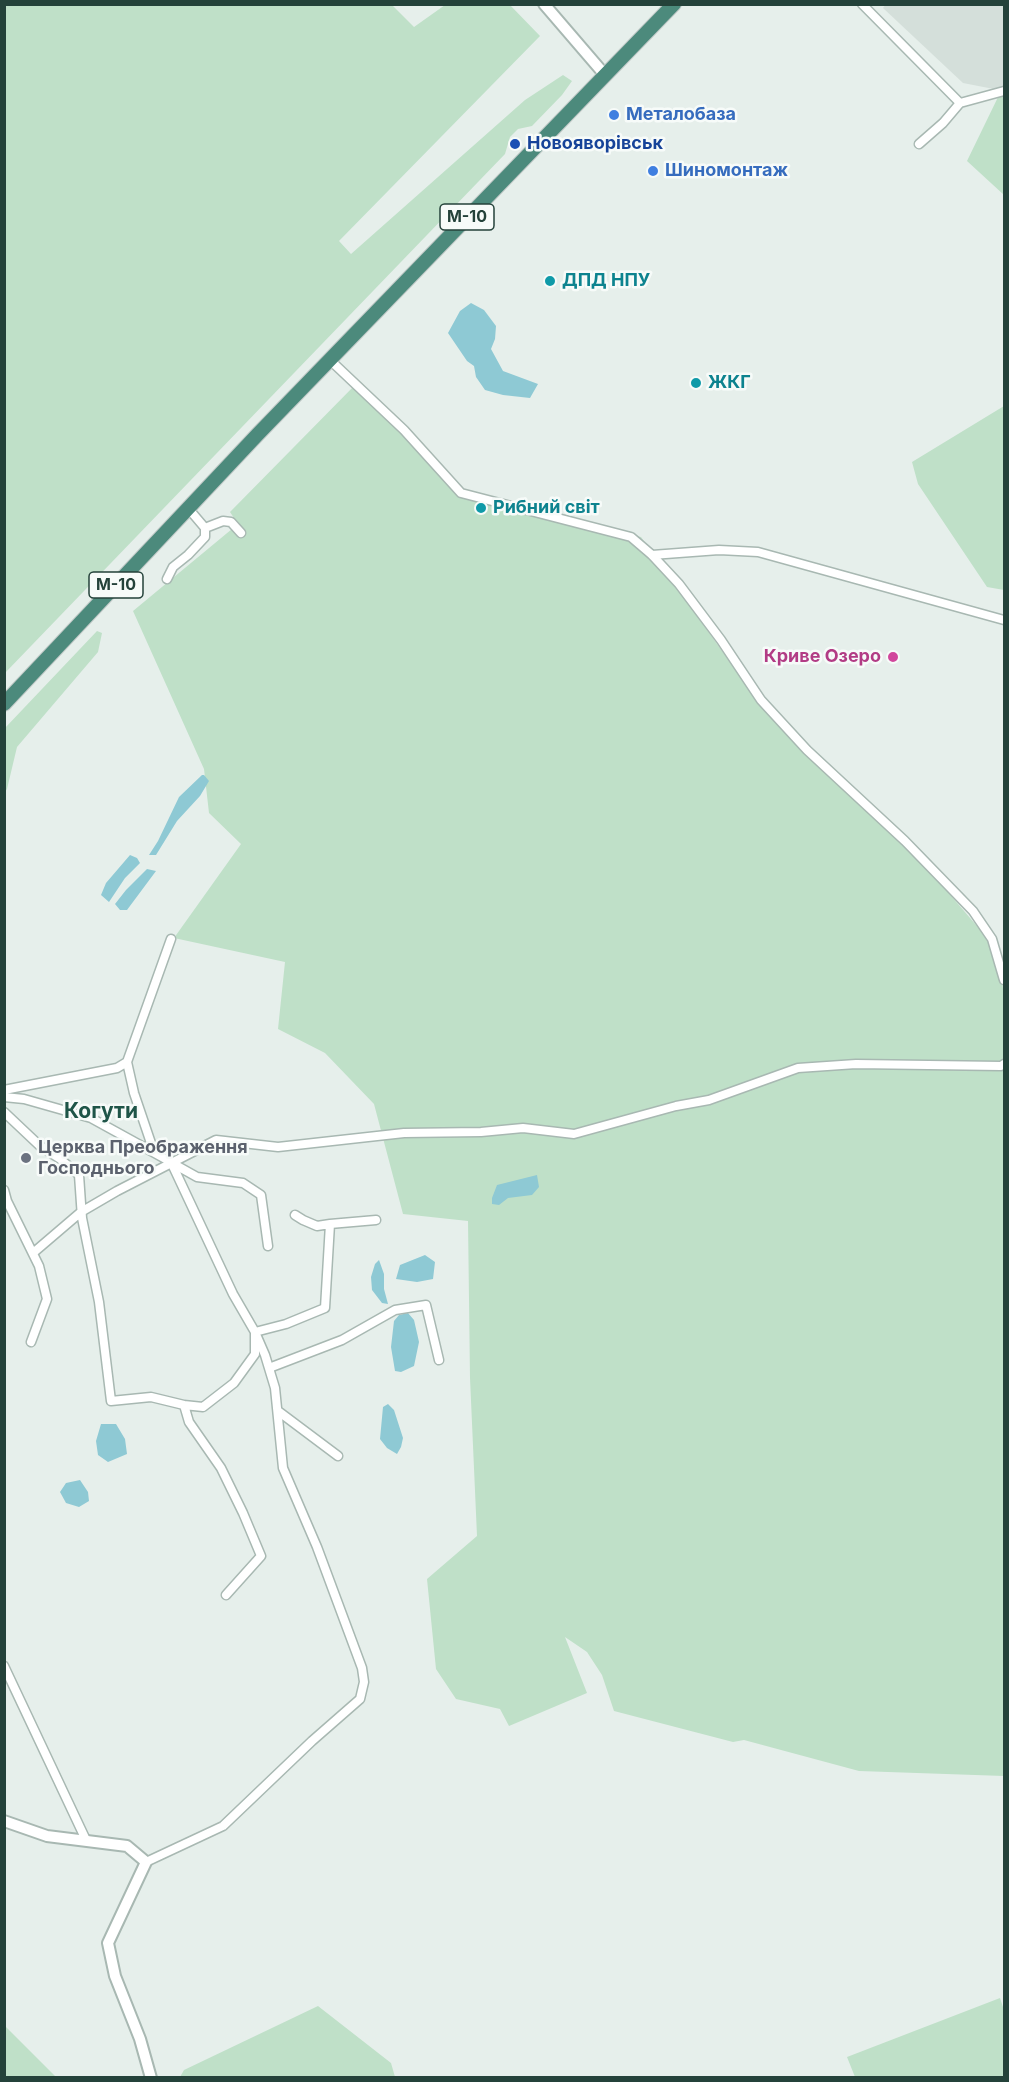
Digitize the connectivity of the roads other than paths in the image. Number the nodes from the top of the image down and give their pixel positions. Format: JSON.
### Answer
{"nodes":[{"id":1,"x":544,"y":4,"type":"edge"},
{"id":2,"x":674,"y":4,"type":"edge"},
{"id":3,"x":862,"y":4,"type":"edge"},
{"id":4,"x":605,"y":75,"type":"junction"},
{"id":5,"x":1005,"y":91,"type":"edge"},
{"id":6,"x":960,"y":103,"type":"junction"},
{"id":7,"x":919,"y":144,"type":"dead end"},
{"id":8,"x":330,"y":360,"type":"junction"},
{"id":9,"x":188,"y":508,"type":"junction"},
{"id":10,"x":205,"y":528,"type":"junction"},
{"id":11,"x":241,"y":533,"type":"dead end"},
{"id":12,"x":652,"y":555,"type":"junction"},
{"id":13,"x":167,"y":579,"type":"dead end"},
{"id":14,"x":1005,"y":620,"type":"edge"},
{"id":15,"x":4,"y":704,"type":"edge"},
{"id":16,"x":171,"y":939,"type":"dead end"},
{"id":17,"x":1005,"y":980,"type":"edge"},
{"id":18,"x":127,"y":1062,"type":"junction"},
{"id":19,"x":1005,"y":1064,"type":"edge"},
{"id":20,"x":4,"y":1090,"type":"edge"},
{"id":21,"x":4,"y":1097,"type":"edge"},
{"id":22,"x":4,"y":1112,"type":"edge"},
{"id":23,"x":154,"y":1152,"type":"junction"},
{"id":24,"x":171,"y":1162,"type":"junction"},
{"id":25,"x":4,"y":1190,"type":"edge"},
{"id":26,"x":81,"y":1212,"type":"junction"},
{"id":27,"x":295,"y":1215,"type":"dead end"},
{"id":28,"x":376,"y":1220,"type":"dead end"},
{"id":29,"x":330,"y":1224,"type":"junction"},
{"id":30,"x":268,"y":1246,"type":"dead end"},
{"id":31,"x":33,"y":1253,"type":"junction"},
{"id":32,"x":255,"y":1332,"type":"junction"},
{"id":33,"x":31,"y":1342,"type":"dead end"},
{"id":34,"x":439,"y":1360,"type":"dead end"},
{"id":35,"x":269,"y":1368,"type":"junction"},
{"id":36,"x":184,"y":1405,"type":"junction"},
{"id":37,"x":278,"y":1411,"type":"junction"},
{"id":38,"x":338,"y":1456,"type":"dead end"},
{"id":39,"x":226,"y":1595,"type":"dead end"},
{"id":40,"x":4,"y":1666,"type":"edge"},
{"id":41,"x":4,"y":1821,"type":"edge"},
{"id":42,"x":86,"y":1840,"type":"junction"},
{"id":43,"x":146,"y":1862,"type":"junction"},
{"id":44,"x":151,"y":2078,"type":"edge"}],
"edges":[{"from":1,"to":4,"type":"street"},
{"from":2,"to":4,"type":"highway","number":"М-10"},
{"from":3,"to":6,"type":"street"},
{"from":4,"to":8,"type":"highway","number":"М-10"},
{"from":5,"to":6,"type":"street"},
{"from":6,"to":7,"type":"street"},
{"from":8,"to":9,"type":"highway","number":"М-10"},
{"from":8,"to":12,"type":"street"},
{"from":9,"to":10,"type":"street"},
{"from":9,"to":15,"type":"highway","number":"М-10"},
{"from":10,"to":11,"type":"street"},
{"from":10,"to":13,"type":"street"},
{"from":12,"to":14,"type":"street"},
{"from":12,"to":17,"type":"street"},
{"from":16,"to":18,"type":"street"},
{"from":18,"to":20,"type":"street"},
{"from":18,"to":23,"type":"street"},
{"from":19,"to":24,"type":"street"},
{"from":21,"to":23,"type":"street"},
{"from":22,"to":26,"type":"street"},
{"from":23,"to":24,"type":"street"},
{"from":24,"to":26,"type":"street"},
{"from":24,"to":30,"type":"street"},
{"from":24,"to":32,"type":"street"},
{"from":25,"to":31,"type":"street"},
{"from":26,"to":31,"type":"street"},
{"from":26,"to":36,"type":"street"},
{"from":27,"to":29,"type":"street"},
{"from":28,"to":29,"type":"street"},
{"from":29,"to":32,"type":"street"},
{"from":31,"to":33,"type":"street"},
{"from":32,"to":35,"type":"street"},
{"from":32,"to":36,"type":"street"},
{"from":34,"to":35,"type":"street"},
{"from":35,"to":37,"type":"street"},
{"from":36,"to":39,"type":"street"},
{"from":37,"to":38,"type":"street"},
{"from":37,"to":43,"type":"street"},
{"from":40,"to":42,"type":"street"},
{"from":41,"to":42,"type":"street"},
{"from":42,"to":43,"type":"street"},
{"from":43,"to":44,"type":"street"}]}
